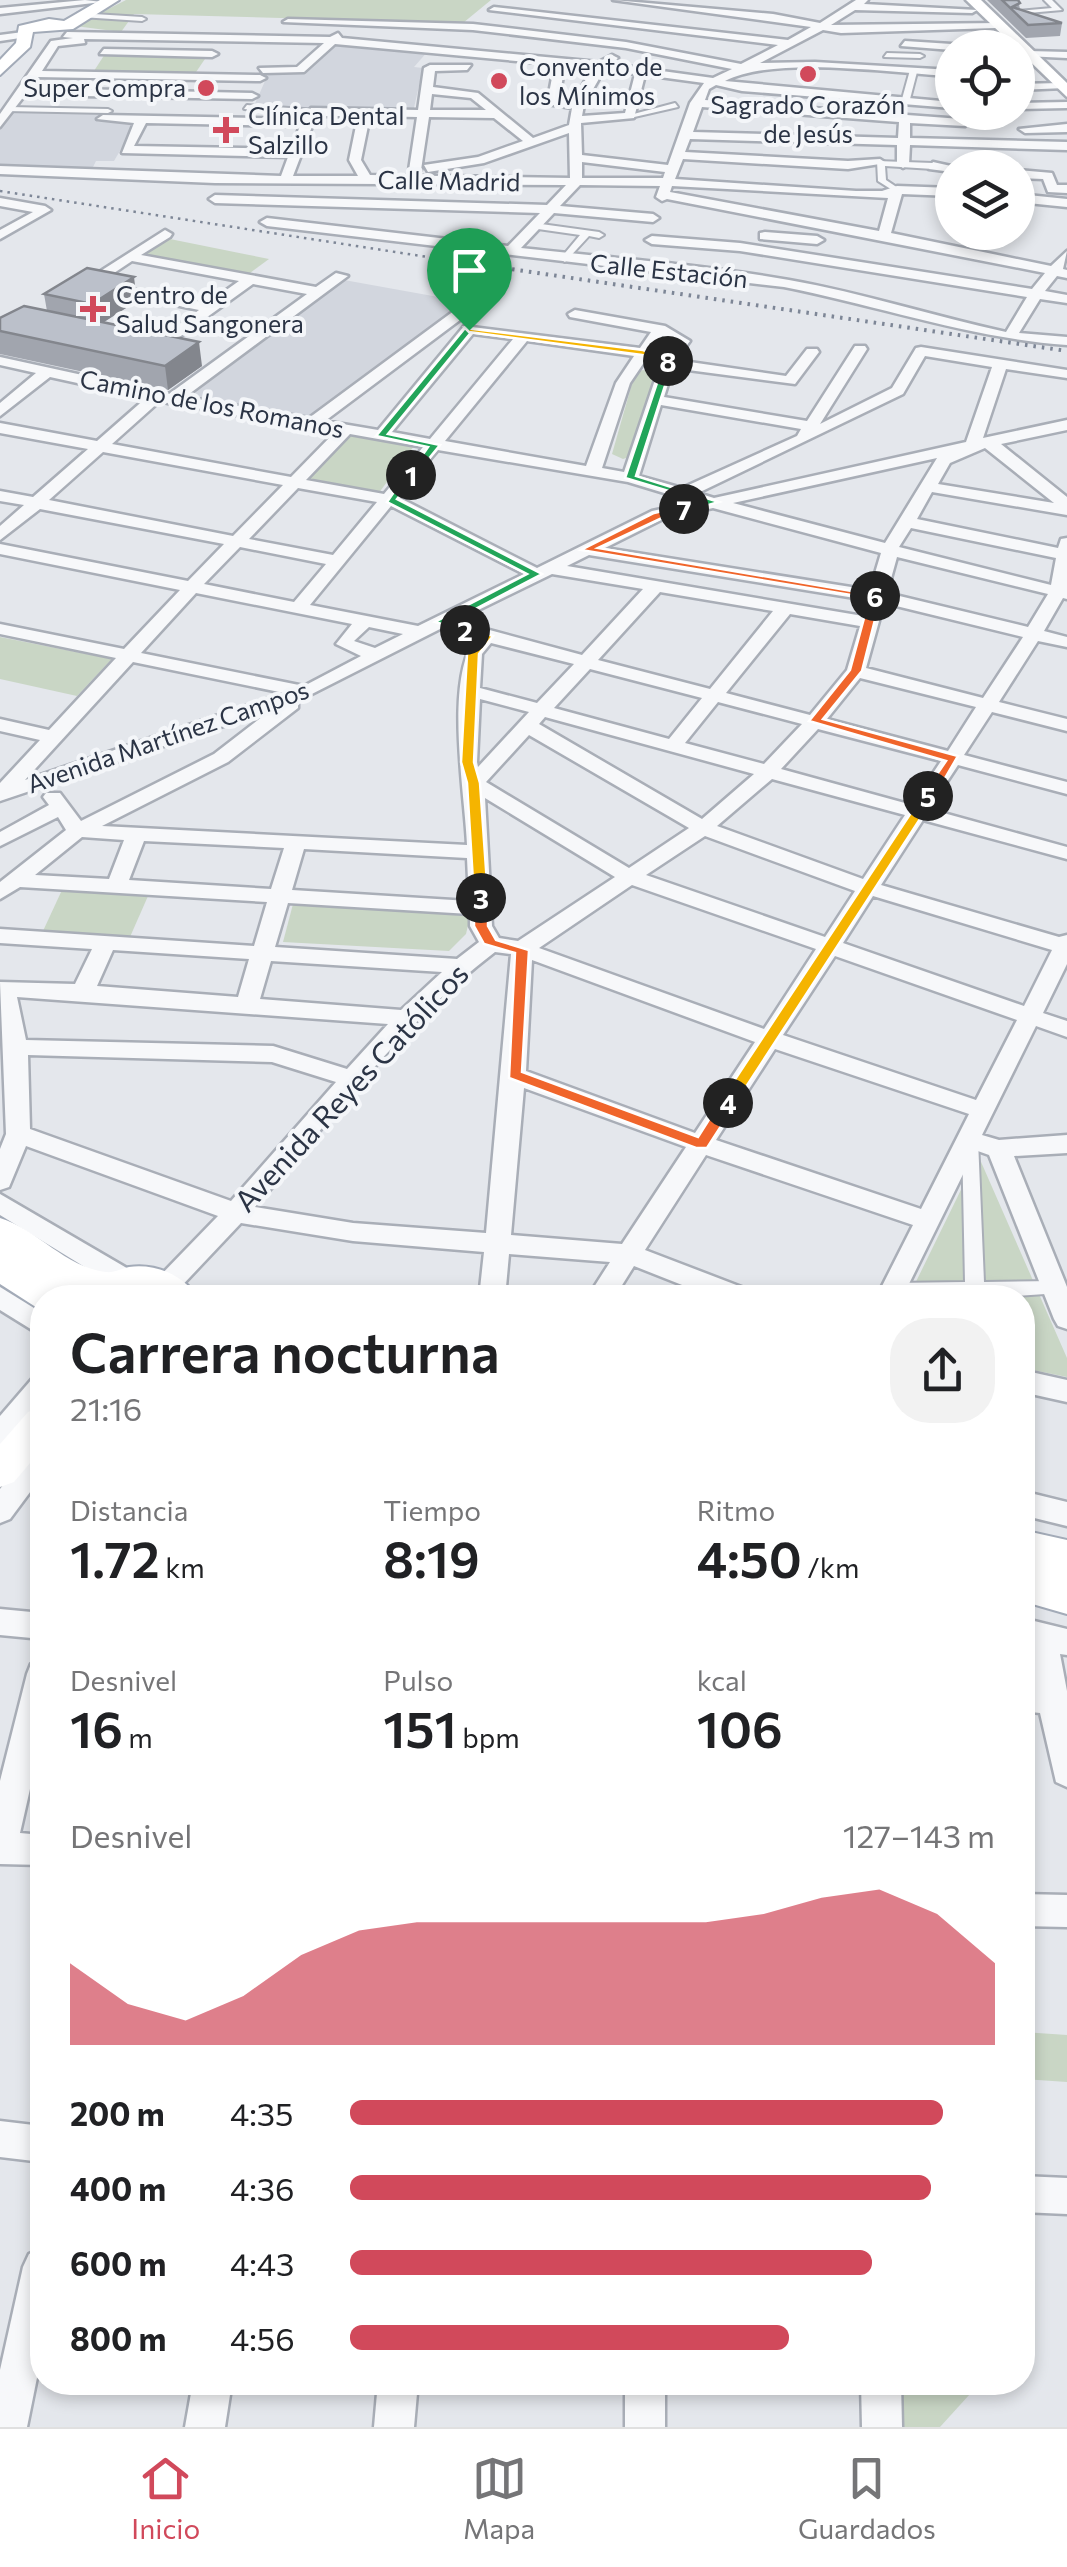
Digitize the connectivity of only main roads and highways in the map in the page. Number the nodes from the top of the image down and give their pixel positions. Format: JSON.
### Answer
{"nodes":[{"id":1,"x":103,"y":1,"type":"edge"},
{"id":2,"x":977,"y":5,"type":"edge"},
{"id":3,"x":1000,"y":30,"type":"edge"},
{"id":4,"x":37,"y":31,"type":"edge"},
{"id":5,"x":1035,"y":63,"type":"edge"},
{"id":6,"x":0,"y":70,"type":"edge"},
{"id":7,"x":1060,"y":85,"type":"edge"},
{"id":8,"x":0,"y":86,"type":"edge"},
{"id":9,"x":0,"y":1232,"type":"edge"},
{"id":10,"x":0,"y":1264,"type":"edge"},
{"id":11,"x":30,"y":1285,"type":"edge"},
{"id":12,"x":119,"y":1285,"type":"edge"},
{"id":13,"x":30,"y":1437,"type":"edge"},
{"id":14,"x":0,"y":1471,"type":"edge"},
{"id":15,"x":1035,"y":1551,"type":"edge"},
{"id":16,"x":1067,"y":1559,"type":"edge"},
{"id":17,"x":1035,"y":1586,"type":"edge"},
{"id":18,"x":1067,"y":1595,"type":"edge"}],
"edges":[{"from":1,"to":4,"type":"main road"},
{"from":1,"to":4,"type":"main road"},
{"from":2,"to":3,"type":"main road"},
{"from":4,"to":6,"type":"main road"},
{"from":4,"to":8,"type":"main road"},
{"from":5,"to":7,"type":"main road"},
{"from":9,"to":12,"type":"main road"},
{"from":10,"to":11,"type":"main road"},
{"from":13,"to":14,"type":"main road"},
{"from":15,"to":16,"type":"main road"},
{"from":17,"to":18,"type":"main road"}]}
